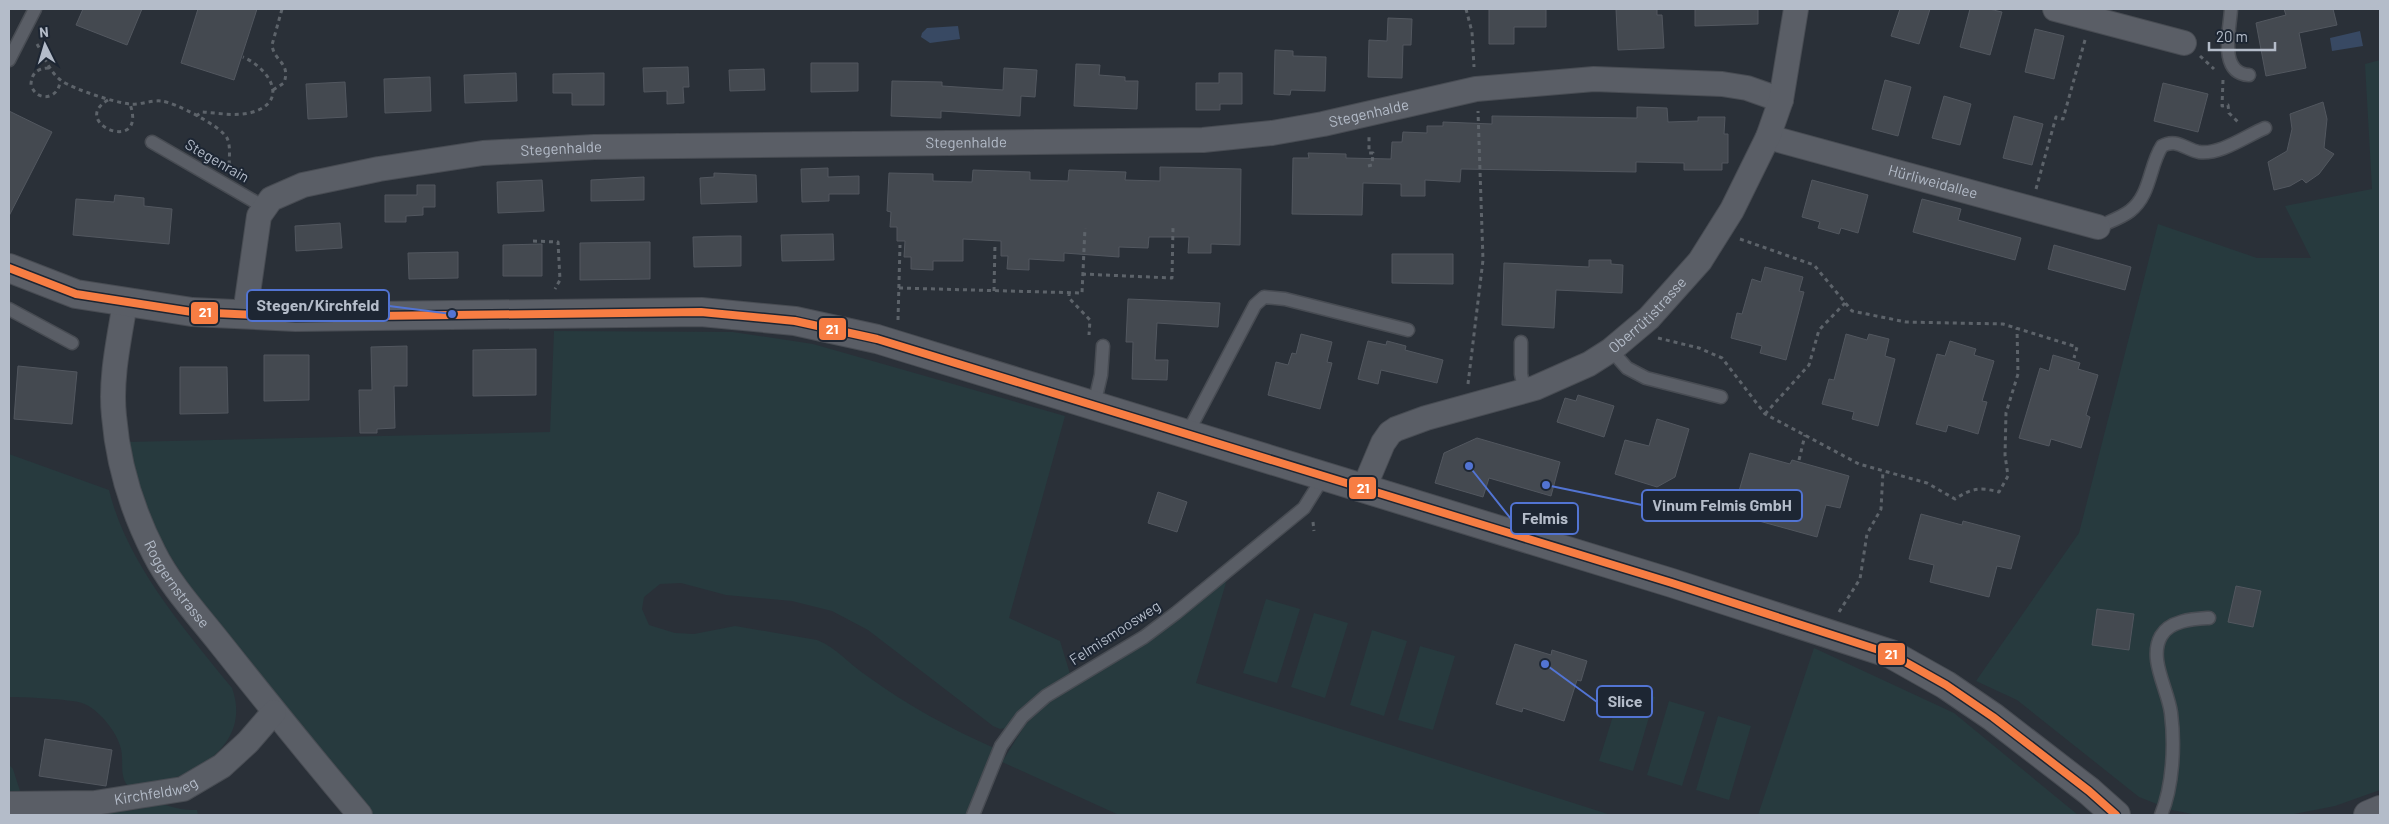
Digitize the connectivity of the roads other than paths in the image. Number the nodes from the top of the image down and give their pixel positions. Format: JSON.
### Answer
{"nodes":[{"id":1,"x":35,"y":9,"type":"edge"},
{"id":2,"x":1796,"y":9,"type":"edge"},
{"id":3,"x":2055,"y":9,"type":"edge"},
{"id":4,"x":2231,"y":9,"type":"edge"},
{"id":5,"x":2184,"y":43,"type":"road end"},
{"id":6,"x":9,"y":60,"type":"edge"},
{"id":7,"x":2249,"y":75,"type":"dead end"},
{"id":8,"x":1781,"y":100,"type":"junction"},
{"id":9,"x":2259,"y":130,"type":"road end"},
{"id":10,"x":1768,"y":136,"type":"junction"},
{"id":11,"x":152,"y":142,"type":"dead end"},
{"id":12,"x":264,"y":207,"type":"junction"},
{"id":13,"x":2098,"y":227,"type":"joint"},
{"id":14,"x":9,"y":268,"type":"edge"},
{"id":15,"x":124,"y":303,"type":"junction"},
{"id":16,"x":9,"y":309,"type":"edge"},
{"id":17,"x":245,"y":314,"type":"junction"},
{"id":18,"x":1408,"y":330,"type":"dead end"},
{"id":19,"x":1521,"y":342,"type":"dead end"},
{"id":20,"x":72,"y":343,"type":"dead end"},
{"id":21,"x":1103,"y":346,"type":"dead end"},
{"id":22,"x":1611,"y":350,"type":"junction"},
{"id":23,"x":1525,"y":392,"type":"junction"},
{"id":24,"x":1721,"y":397,"type":"dead end"},
{"id":25,"x":1094,"y":405,"type":"junction"},
{"id":26,"x":1187,"y":434,"type":"junction"},
{"id":27,"x":1324,"y":476,"type":"junction"},
{"id":28,"x":1364,"y":488,"type":"junction"},
{"id":29,"x":2209,"y":618,"type":"dead end"},
{"id":30,"x":274,"y":712,"type":"junction"},
{"id":31,"x":9,"y":804,"type":"edge"},
{"id":32,"x":2380,"y":810,"type":"edge"},
{"id":33,"x":360,"y":815,"type":"edge"},
{"id":34,"x":973,"y":815,"type":"edge"},
{"id":35,"x":2116,"y":815,"type":"edge"},
{"id":36,"x":2161,"y":815,"type":"edge"},
{"id":37,"x":2368,"y":815,"type":"edge"}],
"edges":[{"from":1,"to":6,"type":"lane"},
{"from":2,"to":8,"type":"street","name":"Oberrütistrasse"},
{"from":3,"to":5,"type":"street"},
{"from":4,"to":7,"type":"lane"},
{"from":8,"to":10,"type":"street","name":"Oberrütistrasse"},
{"from":8,"to":12,"type":"street","name":"Stegenhalde"},
{"from":9,"to":13,"type":"lane"},
{"from":10,"to":13,"type":"street","name":"Hürliweidallee"},
{"from":10,"to":22,"type":"street","name":"Oberrütistrasse"},
{"from":11,"to":12,"type":"lane","name":"Stegenrain"},
{"from":12,"to":17,"type":"street"},
{"from":14,"to":15,"type":"street"},
{"from":15,"to":17,"type":"street"},
{"from":15,"to":30,"type":"street","name":"Roggernstrasse"},
{"from":16,"to":20,"type":"lane"},
{"from":17,"to":25,"type":"street"},
{"from":18,"to":26,"type":"lane"},
{"from":19,"to":23,"type":"lane"},
{"from":21,"to":25,"type":"lane"},
{"from":22,"to":23,"type":"street","name":"Oberrütistrasse"},
{"from":22,"to":24,"type":"lane"},
{"from":23,"to":28,"type":"street","name":"Oberrütistrasse"},
{"from":25,"to":26,"type":"street"},
{"from":26,"to":27,"type":"street"},
{"from":27,"to":28,"type":"street"},
{"from":27,"to":34,"type":"lane","name":"Felmismoosweg"},
{"from":28,"to":35,"type":"street"},
{"from":29,"to":36,"type":"lane"},
{"from":30,"to":31,"type":"street","name":"Kirchfeldweg"},
{"from":30,"to":33,"type":"street","name":"Roggernstrasse"},
{"from":32,"to":37,"type":"street"}]}
